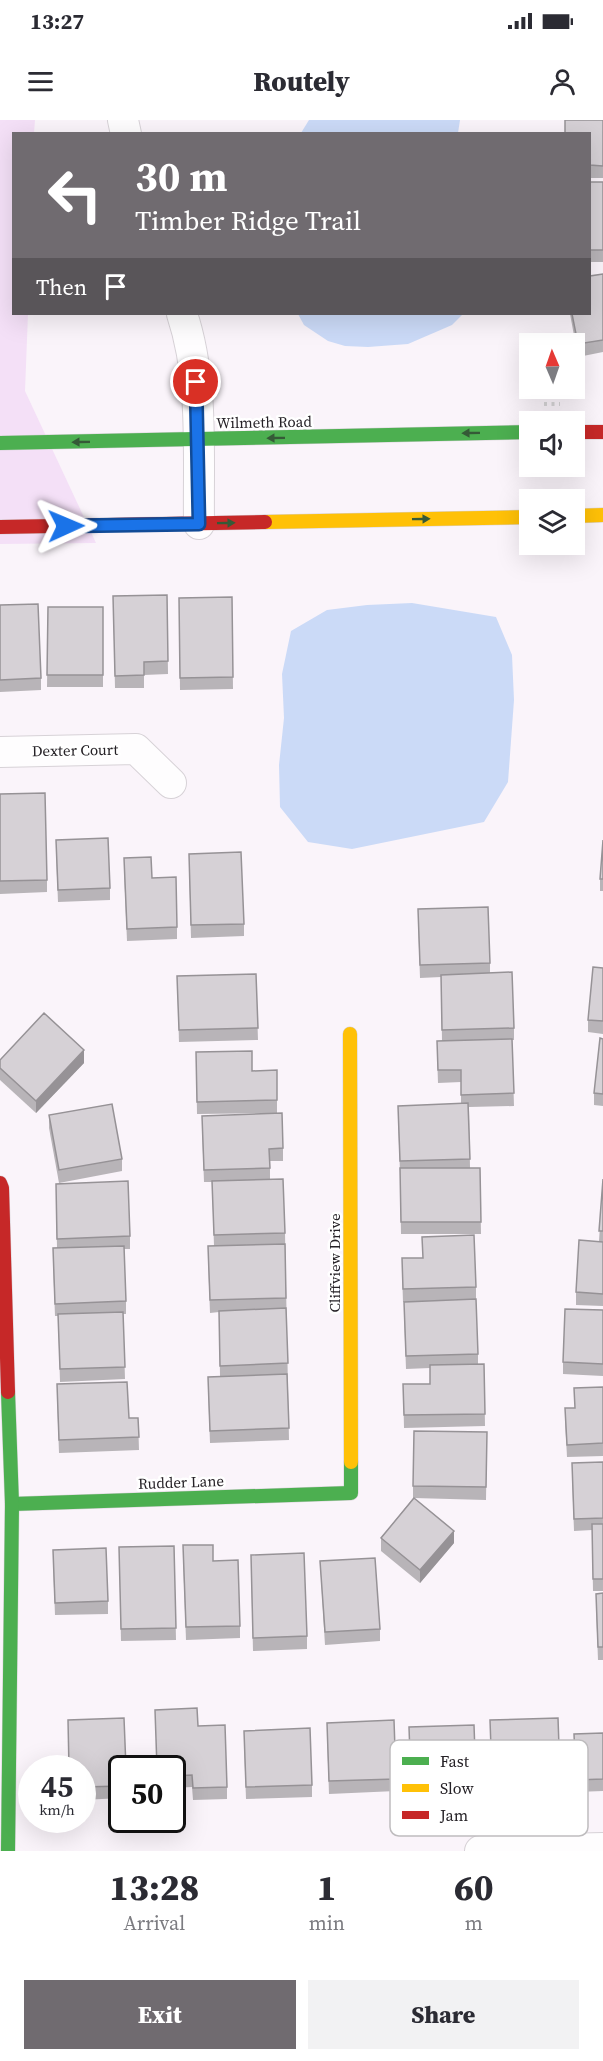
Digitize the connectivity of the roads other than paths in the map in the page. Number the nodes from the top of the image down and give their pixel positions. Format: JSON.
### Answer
{"nodes":[{"id":1,"x":182,"y":315,"type":"edge"},
{"id":2,"x":519,"y":432,"type":"edge"},
{"id":3,"x":585,"y":432,"type":"edge"},
{"id":4,"x":603,"y":432,"type":"edge"},
{"id":5,"x":198,"y":440,"type":"junction"},
{"id":6,"x":0,"y":443,"type":"edge"},
{"id":7,"x":603,"y":515,"type":"edge"},
{"id":8,"x":585,"y":516,"type":"edge"},
{"id":9,"x":519,"y":517,"type":"edge"},
{"id":10,"x":199,"y":524,"type":"junction"},
{"id":11,"x":0,"y":528,"type":"edge"},
{"id":12,"x":0,"y":752,"type":"edge"},
{"id":13,"x":171,"y":783,"type":"dead end"},
{"id":14,"x":350,"y":1034,"type":"dead end"},
{"id":15,"x":0,"y":1183,"type":"edge"},
{"id":16,"x":351,"y":1492,"type":"joint"},
{"id":17,"x":12,"y":1504,"type":"junction"},
{"id":18,"x":603,"y":1848,"type":"edge"},
{"id":19,"x":8,"y":1851,"type":"edge"},
{"id":20,"x":480,"y":1851,"type":"edge"}],
"edges":[{"from":1,"to":5,"type":"street"},
{"from":2,"to":5,"type":"street","name":"Wilmeth Road","one_way":true},
{"from":3,"to":4,"type":"street"},
{"from":5,"to":6,"type":"street","name":"Wilmeth Road","one_way":true},
{"from":5,"to":10,"type":"street"},
{"from":7,"to":8,"type":"street"},
{"from":10,"to":9,"type":"street","one_way":true},
{"from":10,"to":11,"type":"street"},
{"from":12,"to":13,"type":"street","name":"Dexter Court"},
{"from":14,"to":16,"type":"street","name":"Cliffview Drive"},
{"from":15,"to":17,"type":"street"},
{"from":16,"to":17,"type":"street","name":"Rudder Lane"},
{"from":17,"to":19,"type":"street"},
{"from":18,"to":20,"type":"street"}]}
